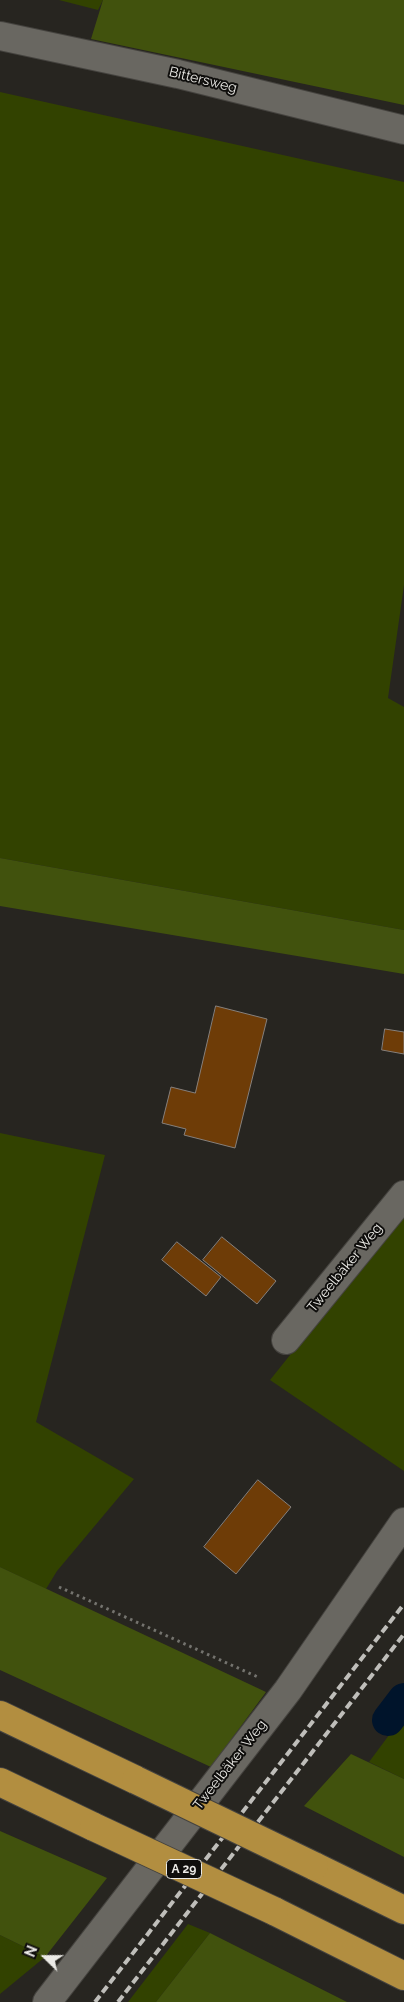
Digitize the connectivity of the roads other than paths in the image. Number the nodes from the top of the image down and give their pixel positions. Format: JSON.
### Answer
{"nodes":[{"id":1,"x":0,"y":36,"type":"edge"},
{"id":2,"x":404,"y":130,"type":"edge"},
{"id":3,"x":404,"y":1195,"type":"edge"},
{"id":4,"x":286,"y":1340,"type":"dead end"},
{"id":5,"x":404,"y":1522,"type":"edge"},
{"id":6,"x":0,"y":1715,"type":"edge"},
{"id":7,"x":0,"y":1782,"type":"edge"},
{"id":8,"x":404,"y":1910,"type":"edge"},
{"id":9,"x":404,"y":1976,"type":"edge"},
{"id":10,"x":47,"y":2002,"type":"edge"}],
"edges":[{"from":1,"to":2,"type":"street","name":"Bittersweg"},
{"from":3,"to":4,"type":"street","name":"Tweelbäker Weg"},
{"from":5,"to":10,"type":"street","name":"Tweelbäker Weg"},
{"from":6,"to":8,"type":"highway","bridge":true},
{"from":7,"to":9,"type":"highway","number":"A 29","bridge":true}]}
